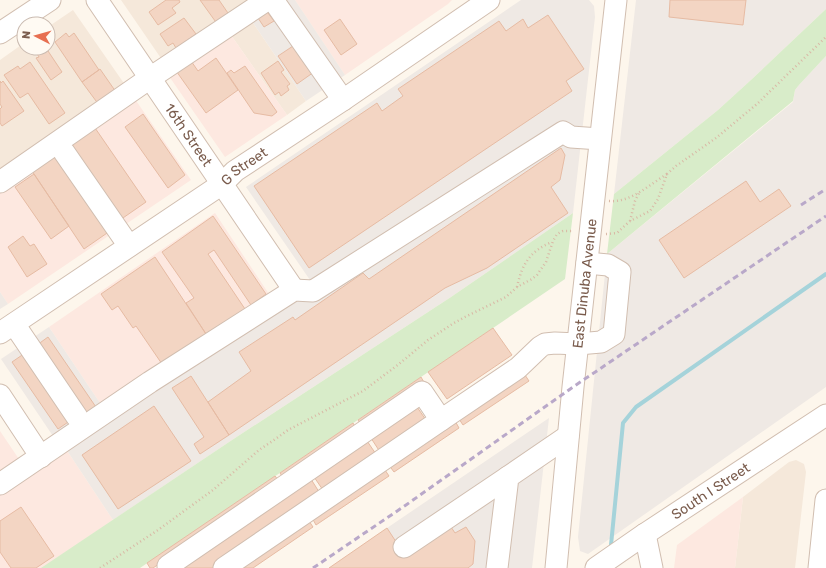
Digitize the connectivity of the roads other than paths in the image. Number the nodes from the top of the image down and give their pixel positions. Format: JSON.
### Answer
{"nodes":[{"id":1,"x":50,"y":0,"type":"edge"},
{"id":2,"x":97,"y":0,"type":"edge"},
{"id":3,"x":267,"y":0,"type":"edge"},
{"id":4,"x":273,"y":0,"type":"edge"},
{"id":5,"x":462,"y":0,"type":"edge"},
{"id":6,"x":489,"y":0,"type":"edge"},
{"id":7,"x":616,"y":0,"type":"edge"},
{"id":8,"x":460,"y":20,"type":"junction"},
{"id":9,"x":0,"y":33,"type":"edge"},
{"id":10,"x":150,"y":78,"type":"junction"},
{"id":11,"x":343,"y":100,"type":"junction"},
{"id":12,"x":600,"y":140,"type":"junction"},
{"id":13,"x":64,"y":152,"type":"dead end"},
{"id":14,"x":0,"y":182,"type":"edge"},
{"id":15,"x":222,"y":184,"type":"junction"},
{"id":16,"x":129,"y":246,"type":"junction"},
{"id":17,"x":587,"y":263,"type":"junction"},
{"id":18,"x":294,"y":290,"type":"junction"},
{"id":19,"x":7,"y":328,"type":"edge"},
{"id":20,"x":578,"y":344,"type":"junction"},
{"id":21,"x":0,"y":395,"type":"edge"},
{"id":22,"x":826,"y":414,"type":"edge"},
{"id":23,"x":77,"y":417,"type":"dead end"},
{"id":24,"x":441,"y":420,"type":"junction"},
{"id":25,"x":568,"y":436,"type":"junction"},
{"id":26,"x":41,"y":457,"type":"junction"},
{"id":27,"x":508,"y":477,"type":"junction"},
{"id":28,"x":0,"y":484,"type":"edge"},
{"id":29,"x":826,"y":500,"type":"edge"},
{"id":30,"x":645,"y":534,"type":"junction"},
{"id":31,"x":404,"y":547,"type":"dead end"},
{"id":32,"x":169,"y":568,"type":"edge"},
{"id":33,"x":224,"y":568,"type":"edge"},
{"id":34,"x":497,"y":568,"type":"edge"},
{"id":35,"x":556,"y":568,"type":"edge"},
{"id":36,"x":596,"y":568,"type":"edge"},
{"id":37,"x":652,"y":568,"type":"edge"},
{"id":38,"x":819,"y":568,"type":"edge"}],
"edges":[{"from":1,"to":9,"type":"street"},
{"from":2,"to":10,"type":"street","name":"16th Street"},
{"from":3,"to":10,"type":"street"},
{"from":4,"to":11,"type":"street"},
{"from":5,"to":8,"type":"street"},
{"from":6,"to":8,"type":"street","name":"G Street"},
{"from":7,"to":12,"type":"street","name":"East Dinuba Avenue"},
{"from":8,"to":11,"type":"street","name":"G Street"},
{"from":10,"to":14,"type":"street"},
{"from":10,"to":15,"type":"street","name":"16th Street"},
{"from":11,"to":15,"type":"street","name":"G Street"},
{"from":12,"to":17,"type":"street","name":"East Dinuba Avenue"},
{"from":12,"to":18,"type":"street"},
{"from":13,"to":16,"type":"street"},
{"from":15,"to":16,"type":"street","name":"G Street"},
{"from":15,"to":18,"type":"street","name":"16th Street"},
{"from":16,"to":19,"type":"street","name":"G Street"},
{"from":17,"to":20,"type":"street","name":"East Dinuba Avenue"},
{"from":17,"to":20,"type":"street"},
{"from":18,"to":26,"type":"street"},
{"from":19,"to":23,"type":"street"},
{"from":20,"to":24,"type":"street"},
{"from":20,"to":25,"type":"street","name":"East Dinuba Avenue"},
{"from":21,"to":26,"type":"street"},
{"from":22,"to":30,"type":"street","name":"South I Street"},
{"from":24,"to":32,"type":"street"},
{"from":24,"to":33,"type":"street"},
{"from":25,"to":27,"type":"street"},
{"from":25,"to":35,"type":"street","name":"East Dinuba Avenue"},
{"from":26,"to":28,"type":"street"},
{"from":27,"to":31,"type":"street"},
{"from":27,"to":34,"type":"street"},
{"from":29,"to":38,"type":"street"},
{"from":30,"to":36,"type":"street","name":"South I Street"},
{"from":30,"to":37,"type":"street"}]}
